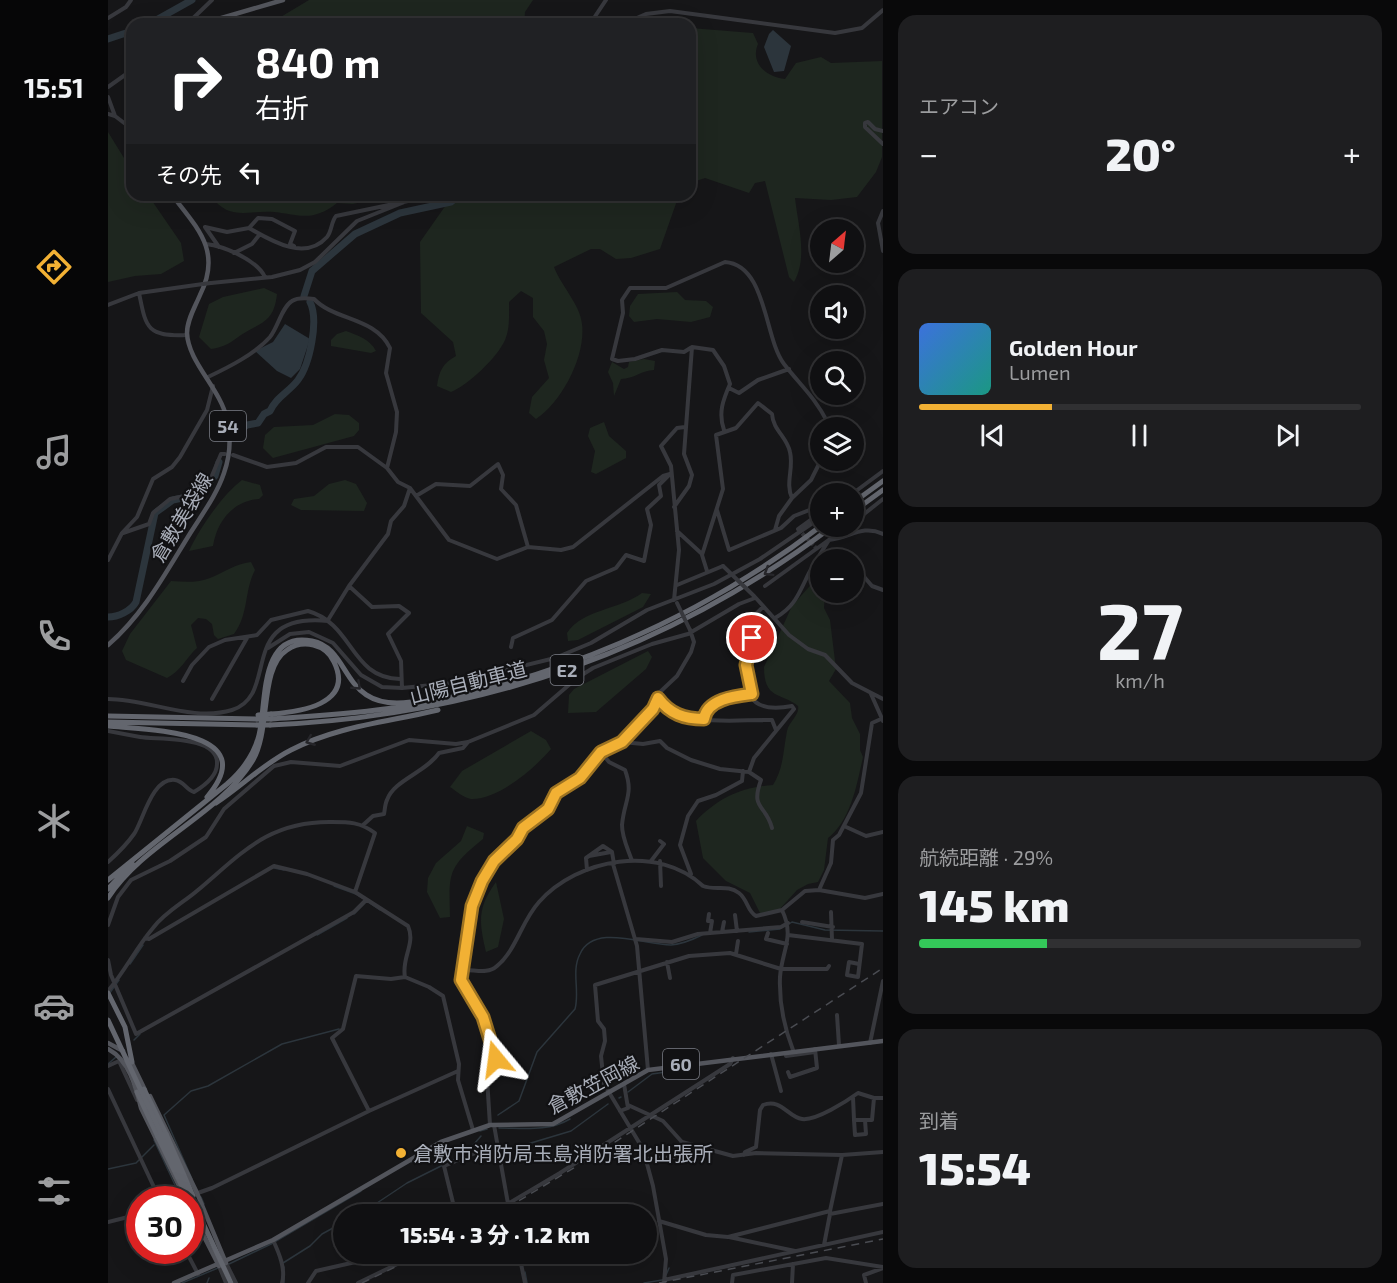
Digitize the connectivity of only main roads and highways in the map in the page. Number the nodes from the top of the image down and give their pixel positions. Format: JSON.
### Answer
{"nodes":[{"id":1,"x":283,"y":0,"type":"edge"},
{"id":2,"x":222,"y":18,"type":"edge"},
{"id":3,"x":176,"y":201,"type":"edge"},
{"id":4,"x":882,"y":480,"type":"edge"},
{"id":5,"x":882,"y":490,"type":"edge"},
{"id":6,"x":864,"y":494,"type":"edge"},
{"id":7,"x":864,"y":504,"type":"edge"},
{"id":8,"x":810,"y":534,"type":"edge"},
{"id":9,"x":818,"y":537,"type":"edge"},
{"id":10,"x":108,"y":645,"type":"edge"},
{"id":11,"x":489,"y":694,"type":"junction"},
{"id":12,"x":435,"y":700,"type":"junction"},
{"id":13,"x":270,"y":719,"type":"junction"},
{"id":14,"x":258,"y":720,"type":"junction"},
{"id":15,"x":111,"y":722,"type":"edge"},
{"id":16,"x":197,"y":811,"type":"junction"},
{"id":17,"x":146,"y":850,"type":"junction"},
{"id":18,"x":108,"y":880,"type":"edge"},
{"id":19,"x":108,"y":889,"type":"edge"},
{"id":20,"x":108,"y":898,"type":"edge"},
{"id":21,"x":108,"y":993,"type":"edge"},
{"id":22,"x":108,"y":1020,"type":"edge"},
{"id":23,"x":882,"y":1042,"type":"edge"},
{"id":24,"x":108,"y":1043,"type":"edge"},
{"id":25,"x":129,"y":1046,"type":"junction"},
{"id":26,"x":108,"y":1049,"type":"edge"},
{"id":27,"x":125,"y":1053,"type":"junction"},
{"id":28,"x":117,"y":1054,"type":"junction"},
{"id":29,"x":132,"y":1062,"type":"junction"},
{"id":30,"x":144,"y":1089,"type":"junction"},
{"id":31,"x":138,"y":1092,"type":"junction"},
{"id":32,"x":178,"y":1186,"type":"edge"},
{"id":33,"x":179,"y":1186,"type":"edge"},
{"id":34,"x":186,"y":1186,"type":"edge"},
{"id":35,"x":190,"y":1186,"type":"edge"},
{"id":36,"x":204,"y":1225,"type":"edge"},
{"id":37,"x":204,"y":1237,"type":"edge"},
{"id":38,"x":226,"y":1263,"type":"junction"},
{"id":39,"x":219,"y":1266,"type":"junction"},
{"id":40,"x":174,"y":1283,"type":"edge"},
{"id":41,"x":231,"y":1283,"type":"edge"}],
"edges":[{"from":1,"to":2,"type":"main road"},
{"from":3,"to":10,"type":"main road","name":"倉敷美袋線","number":"54"},
{"from":4,"to":6,"type":"highway"},
{"from":5,"to":7,"type":"highway"},
{"from":8,"to":12,"type":"highway","name":"山陽自動車道","number":"E2"},
{"from":9,"to":11,"type":"highway","name":"山陽自動車道","number":"E2","one_way":true},
{"from":11,"to":13,"type":"highway","name":"山陽自動車道","number":"E2"},
{"from":11,"to":16,"type":"highway","one_way":true},
{"from":12,"to":13,"type":"highway","name":"山陽自動車道","number":"E2"},
{"from":16,"to":12,"type":"highway","one_way":true},
{"from":13,"to":14,"type":"highway","bridge":true},
{"from":13,"to":14,"type":"highway","name":"山陽自動車道","number":"E2","bridge":true},
{"from":13,"to":16,"type":"highway"},
{"from":14,"to":15,"type":"highway","name":"山陽自動車道","number":"E2"},
{"from":14,"to":15,"type":"highway"},
{"from":15,"to":16,"type":"highway"},
{"from":16,"to":17,"type":"highway"},
{"from":16,"to":20,"type":"highway"},
{"from":17,"to":18,"type":"highway"},
{"from":17,"to":19,"type":"highway"},
{"from":21,"to":25,"type":"highway"},
{"from":22,"to":34,"type":"highway","bridge":true},
{"from":23,"to":38,"type":"main road","name":"倉敷笠岡線","number":"60"},
{"from":24,"to":27,"type":"main road"},
{"from":25,"to":27,"type":"highway"},
{"from":25,"to":29,"type":"highway"},
{"from":26,"to":28,"type":"main road"},
{"from":27,"to":28,"type":"highway"},
{"from":27,"to":29,"type":"main road"},
{"from":28,"to":31,"type":"main road"},
{"from":29,"to":30,"type":"main road"},
{"from":30,"to":35,"type":"highway","bridge":true},
{"from":30,"to":38,"type":"main road"},
{"from":31,"to":32,"type":"main road"},
{"from":31,"to":33,"type":"highway","bridge":true},
{"from":36,"to":41,"type":"highway","bridge":true},
{"from":37,"to":39,"type":"main road"},
{"from":38,"to":39,"type":"main road","name":"倉敷笠岡線","number":"60"},
{"from":39,"to":40,"type":"main road","name":"倉敷笠岡線","number":"60"}]}
